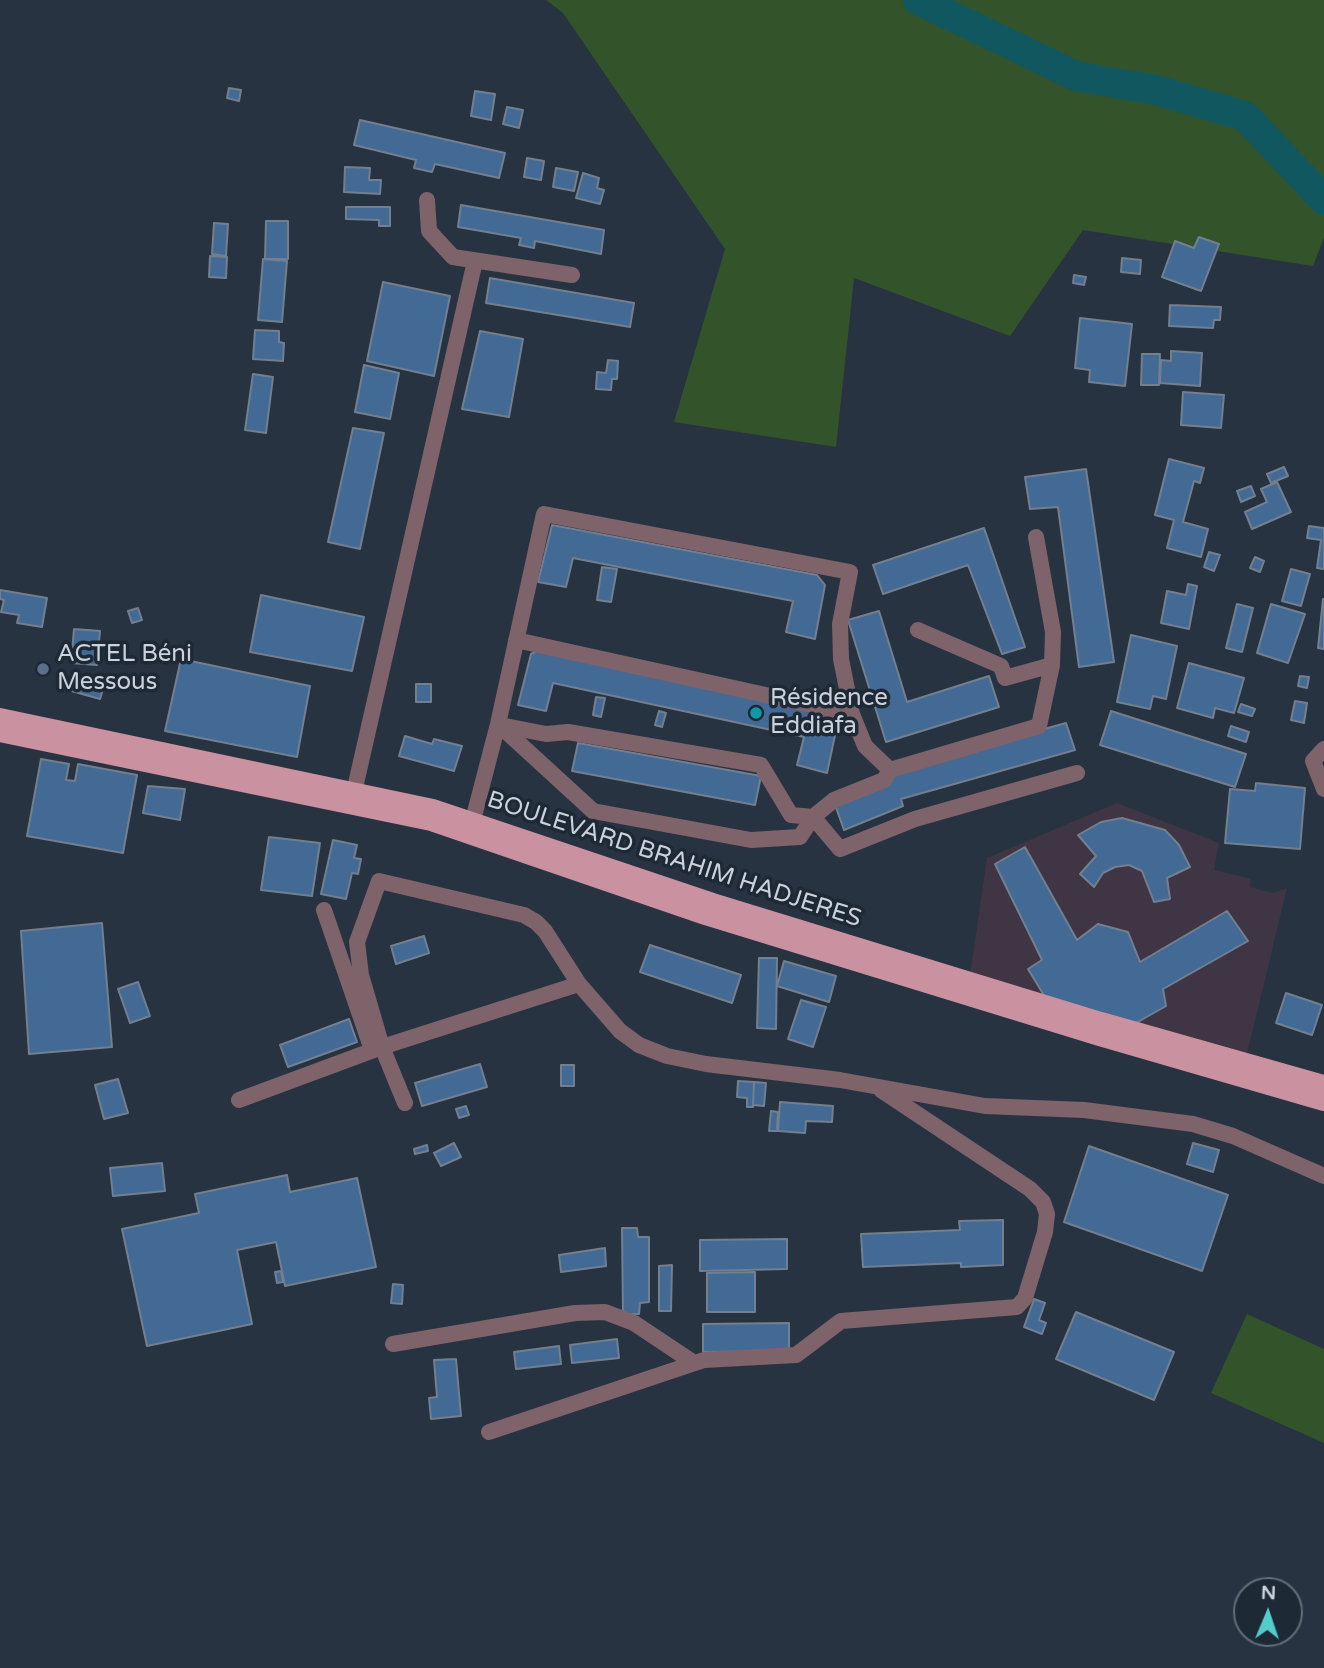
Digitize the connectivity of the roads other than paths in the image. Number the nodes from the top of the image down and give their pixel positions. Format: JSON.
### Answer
{"nodes":[{"id":1,"x":427,"y":200,"type":"dead end"},
{"id":2,"x":475,"y":261,"type":"junction"},
{"id":3,"x":572,"y":275,"type":"dead end"},
{"id":4,"x":1036,"y":537,"type":"dead end"},
{"id":5,"x":918,"y":630,"type":"dead end"},
{"id":6,"x":516,"y":640,"type":"junction"},
{"id":7,"x":1052,"y":665,"type":"junction"},
{"id":8,"x":852,"y":714,"type":"junction"},
{"id":9,"x":0,"y":717,"type":"edge"},
{"id":10,"x":498,"y":724,"type":"junction"},
{"id":11,"x":0,"y":733,"type":"edge"},
{"id":12,"x":1324,"y":749,"type":"edge"},
{"id":13,"x":890,"y":769,"type":"junction"},
{"id":14,"x":1077,"y":772,"type":"dead end"},
{"id":15,"x":1324,"y":789,"type":"edge"},
{"id":16,"x":353,"y":797,"type":"junction"},
{"id":17,"x":813,"y":817,"type":"junction"},
{"id":18,"x":473,"y":820,"type":"junction"},
{"id":19,"x":324,"y":910,"type":"dead end"},
{"id":20,"x":579,"y":985,"type":"junction"},
{"id":21,"x":377,"y":1049,"type":"junction"},
{"id":22,"x":1324,"y":1084,"type":"edge"},
{"id":23,"x":876,"y":1087,"type":"junction"},
{"id":24,"x":239,"y":1100,"type":"dead end"},
{"id":25,"x":1324,"y":1102,"type":"edge"},
{"id":26,"x":405,"y":1103,"type":"dead end"},
{"id":27,"x":1324,"y":1176,"type":"edge"},
{"id":28,"x":393,"y":1344,"type":"dead end"},
{"id":29,"x":694,"y":1363,"type":"junction"},
{"id":30,"x":489,"y":1432,"type":"dead end"}],
"edges":[{"from":1,"to":2,"type":"street"},
{"from":2,"to":3,"type":"street"},
{"from":2,"to":16,"type":"street"},
{"from":4,"to":7,"type":"street"},
{"from":5,"to":7,"type":"street"},
{"from":6,"to":8,"type":"street"},
{"from":6,"to":8,"type":"street"},
{"from":6,"to":10,"type":"street"},
{"from":7,"to":13,"type":"street"},
{"from":8,"to":13,"type":"street"},
{"from":9,"to":16,"type":"main road","name":"BOULEVARD BRAHIM HADJERES"},
{"from":10,"to":17,"type":"street"},
{"from":10,"to":17,"type":"street"},
{"from":10,"to":18,"type":"street"},
{"from":11,"to":16,"type":"main road"},
{"from":12,"to":15,"type":"street"},
{"from":13,"to":17,"type":"street"},
{"from":14,"to":17,"type":"street"},
{"from":16,"to":18,"type":"main road","name":"BOULEVARD BRAHIM HADJERES"},
{"from":16,"to":25,"type":"main road"},
{"from":18,"to":22,"type":"main road","name":"BOULEVARD BRAHIM HADJERES"},
{"from":19,"to":21,"type":"street"},
{"from":20,"to":21,"type":"street"},
{"from":20,"to":21,"type":"street"},
{"from":20,"to":23,"type":"street"},
{"from":21,"to":24,"type":"street"},
{"from":21,"to":26,"type":"street"},
{"from":23,"to":27,"type":"street"},
{"from":23,"to":29,"type":"street"},
{"from":28,"to":29,"type":"street"},
{"from":29,"to":30,"type":"street"}]}
